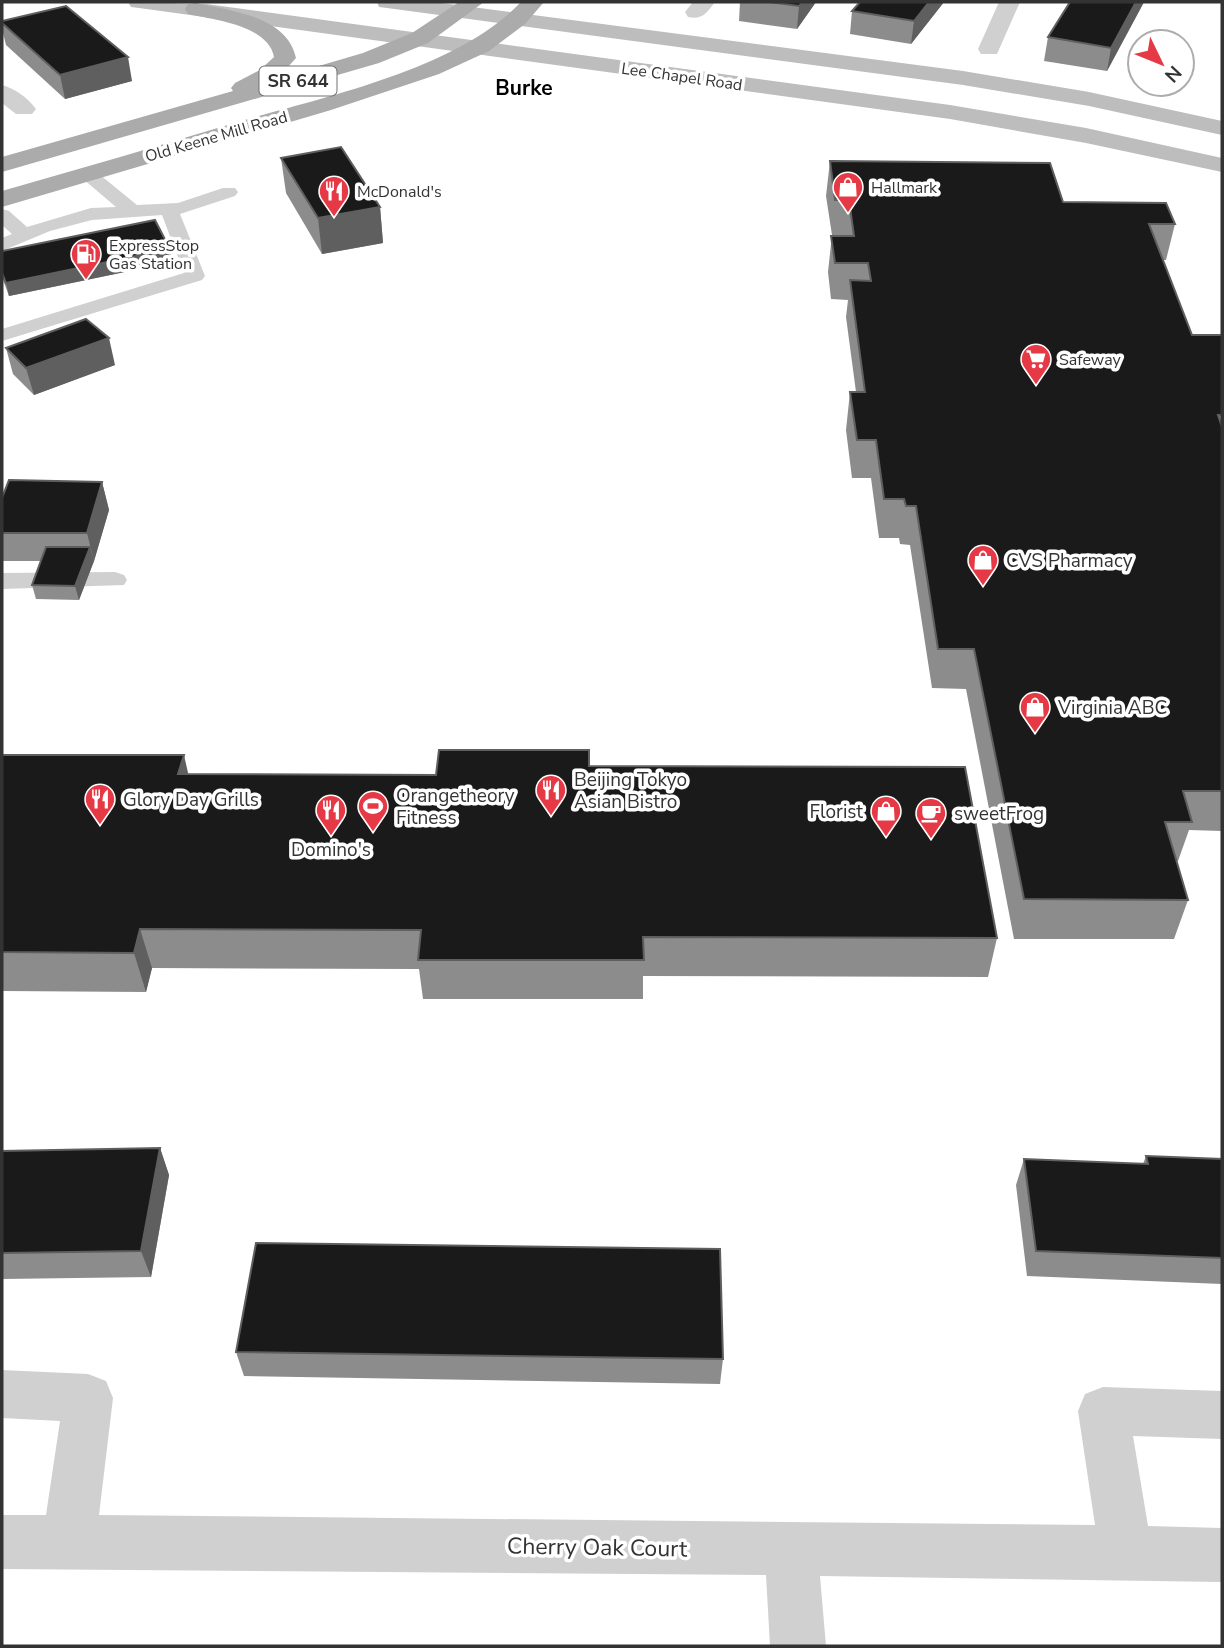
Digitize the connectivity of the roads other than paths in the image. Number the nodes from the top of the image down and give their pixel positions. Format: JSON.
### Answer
{"nodes":[{"id":1,"x":139,"y":2,"type":"edge"},
{"id":2,"x":387,"y":2,"type":"edge"},
{"id":3,"x":533,"y":2,"type":"edge"},
{"id":4,"x":1009,"y":2,"type":"edge"},
{"id":5,"x":468,"y":6,"type":"edge"},
{"id":6,"x":196,"y":9,"type":"junction"},
{"id":7,"x":517,"y":19,"type":"junction"},
{"id":8,"x":420,"y":38,"type":"junction"},
{"id":9,"x":481,"y":46,"type":"junction"},
{"id":10,"x":989,"y":49,"type":"dead end"},
{"id":11,"x":2,"y":92,"type":"edge"},
{"id":12,"x":24,"y":109,"type":"dead end"},
{"id":13,"x":173,"y":117,"type":"junction"},
{"id":14,"x":1222,"y":128,"type":"edge"},
{"id":15,"x":2,"y":165,"type":"edge"},
{"id":16,"x":1222,"y":165,"type":"edge"},
{"id":17,"x":88,"y":174,"type":"junction"},
{"id":18,"x":229,"y":192,"type":"dead end"},
{"id":19,"x":2,"y":199,"type":"edge"},
{"id":20,"x":169,"y":209,"type":"junction"},
{"id":21,"x":133,"y":211,"type":"junction"},
{"id":22,"x":2,"y":215,"type":"edge"},
{"id":23,"x":25,"y":234,"type":"junction"},
{"id":24,"x":2,"y":245,"type":"edge"},
{"id":25,"x":2,"y":335,"type":"edge"},
{"id":26,"x":116,"y":580,"type":"dead end"},
{"id":27,"x":2,"y":581,"type":"edge"},
{"id":28,"x":2,"y":1394,"type":"edge"},
{"id":29,"x":1222,"y":1415,"type":"edge"},
{"id":30,"x":2,"y":1542,"type":"edge"},
{"id":31,"x":69,"y":1542,"type":"junction"},
{"id":32,"x":791,"y":1549,"type":"junction"},
{"id":33,"x":1126,"y":1552,"type":"junction"},
{"id":34,"x":1222,"y":1555,"type":"edge"},
{"id":35,"x":799,"y":1646,"type":"edge"}],
"edges":[{"from":1,"to":6,"type":"main road","name":"Lee Chapel Road"},
{"from":2,"to":5,"type":"main road","name":"Lee Chapel Road"},
{"from":3,"to":7,"type":"main road","name":"Old Keene Mill Road","number":"SR 644"},
{"from":4,"to":10,"type":"street"},
{"from":5,"to":7,"type":"main road","name":"Lee Chapel Road"},
{"from":5,"to":8,"type":"main road","name":"Old Keene Mill Road","number":"SR 644"},
{"from":6,"to":8,"type":"main road","name":"Lee Chapel Road"},
{"from":6,"to":13,"type":"main road"},
{"from":7,"to":9,"type":"main road","name":"Old Keene Mill Road","number":"SR 644"},
{"from":7,"to":14,"type":"main road","name":"Lee Chapel Road"},
{"from":8,"to":9,"type":"main road","name":"Lee Chapel Road"},
{"from":8,"to":13,"type":"main road","name":"Old Keene Mill Road","number":"SR 644"},
{"from":9,"to":16,"type":"main road","name":"Lee Chapel Road"},
{"from":9,"to":17,"type":"main road","name":"Old Keene Mill Road","number":"SR 644"},
{"from":11,"to":12,"type":"street"},
{"from":13,"to":15,"type":"main road","name":"Old Keene Mill Road","number":"SR 644"},
{"from":17,"to":19,"type":"main road","name":"Old Keene Mill Road","number":"SR 644"},
{"from":17,"to":21,"type":"lane"},
{"from":18,"to":20,"type":"lane"},
{"from":20,"to":21,"type":"lane"},
{"from":20,"to":25,"type":"lane"},
{"from":21,"to":23,"type":"lane"},
{"from":22,"to":23,"type":"lane"},
{"from":23,"to":24,"type":"lane"},
{"from":26,"to":27,"type":"lane"},
{"from":28,"to":31,"type":"street"},
{"from":29,"to":33,"type":"street"},
{"from":30,"to":31,"type":"street","name":"Cherry Oak Court"},
{"from":31,"to":32,"type":"street","name":"Cherry Oak Court"},
{"from":32,"to":33,"type":"street","name":"Cherry Oak Court"},
{"from":32,"to":35,"type":"street"},
{"from":33,"to":34,"type":"street","name":"Cherry Oak Court"}]}
